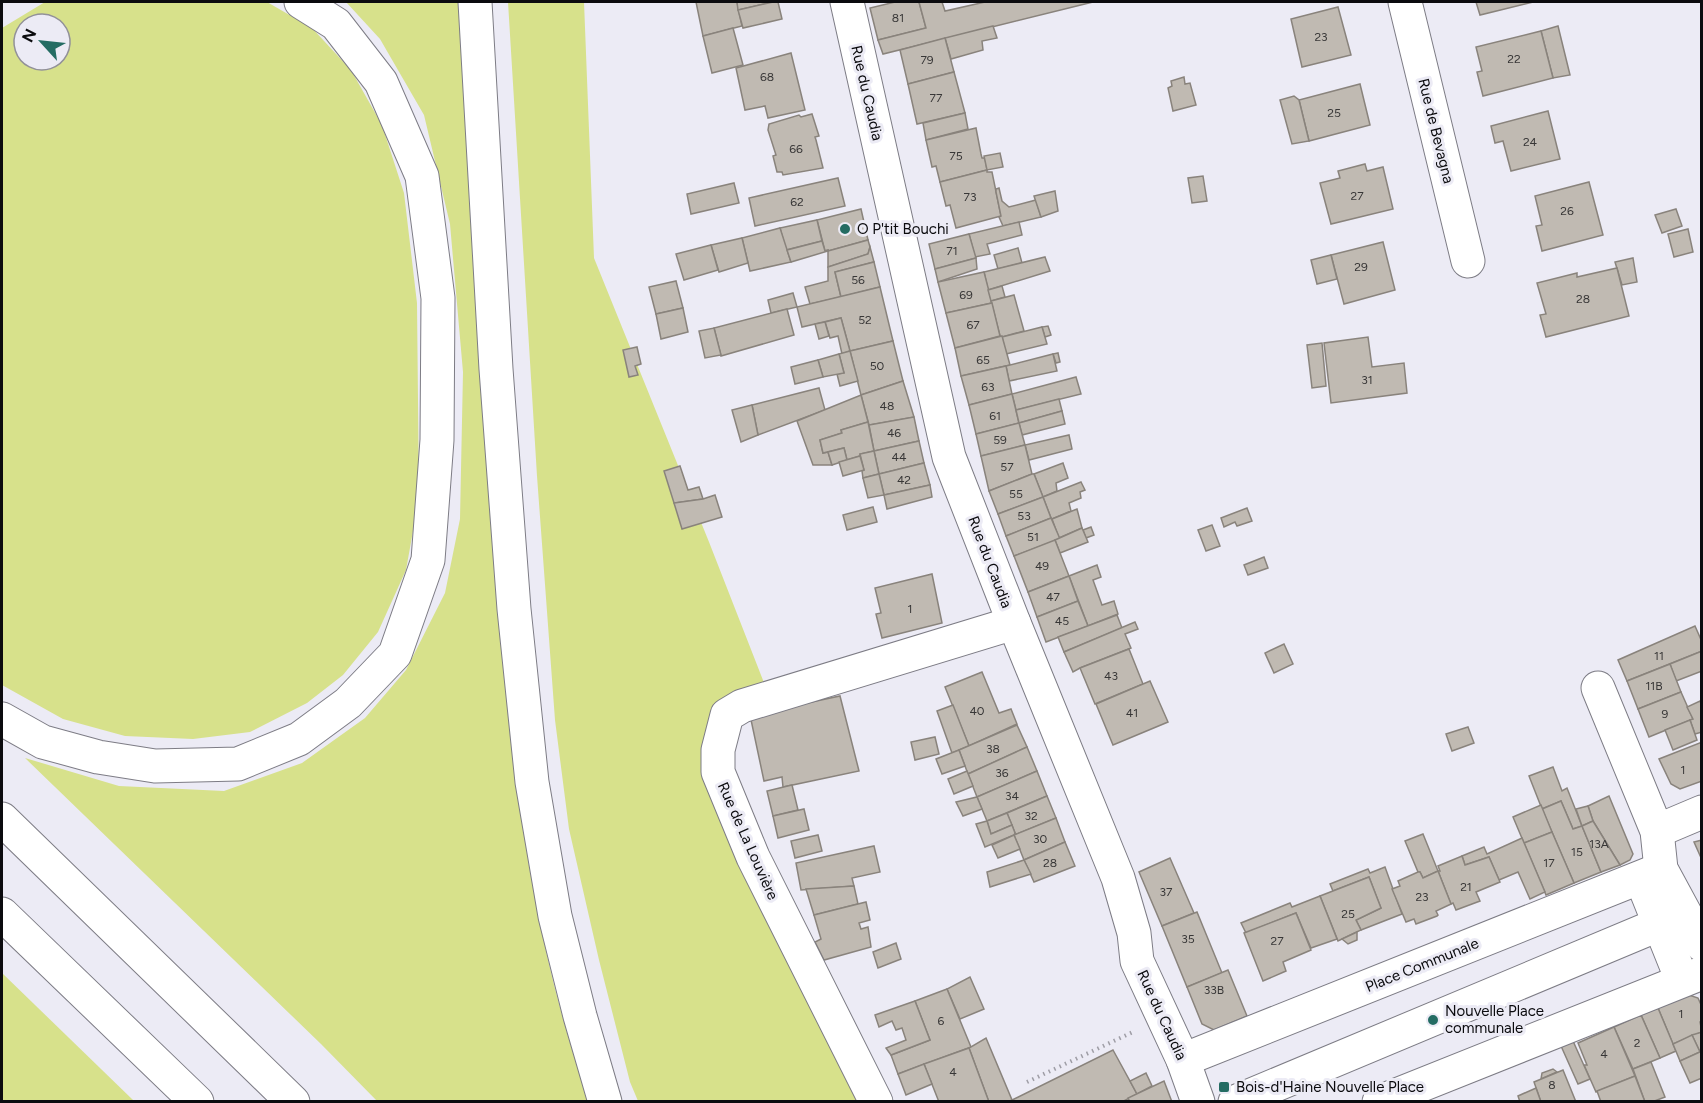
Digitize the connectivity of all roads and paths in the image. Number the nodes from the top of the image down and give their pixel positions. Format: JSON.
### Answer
{"nodes":[{"id":1,"x":301,"y":2,"type":"edge"},
{"id":2,"x":475,"y":2,"type":"edge"},
{"id":3,"x":847,"y":2,"type":"edge"},
{"id":4,"x":1405,"y":2,"type":"edge"},
{"id":5,"x":1468,"y":261,"type":"dead end"},
{"id":6,"x":1014,"y":623,"type":"junction"},
{"id":7,"x":1598,"y":688,"type":"dead end"},
{"id":8,"x":2,"y":719,"type":"edge"},
{"id":9,"x":1701,"y":812,"type":"edge"},
{"id":10,"x":2,"y":819,"type":"edge"},
{"id":11,"x":1657,"y":831,"type":"junction"},
{"id":12,"x":1651,"y":874,"type":"junction"},
{"id":13,"x":2,"y":914,"type":"edge"},
{"id":14,"x":1660,"y":924,"type":"junction"},
{"id":15,"x":1701,"y":945,"type":"edge"},
{"id":16,"x":1692,"y":977,"type":"edge"},
{"id":17,"x":1162,"y":1018,"type":"junction"},
{"id":18,"x":1183,"y":1060,"type":"junction"},
{"id":19,"x":1027,"y":1082,"type":"dead end"},
{"id":20,"x":197,"y":1101,"type":"edge"},
{"id":21,"x":293,"y":1101,"type":"edge"},
{"id":22,"x":605,"y":1101,"type":"edge"},
{"id":23,"x":876,"y":1101,"type":"edge"},
{"id":24,"x":1198,"y":1101,"type":"edge"},
{"id":25,"x":1235,"y":1101,"type":"edge"},
{"id":26,"x":1379,"y":1101,"type":"edge"}],
"edges":[{"from":1,"to":8,"type":"main road"},
{"from":2,"to":22,"type":"main road"},
{"from":3,"to":6,"type":"main road","name":"Rue du Caudia"},
{"from":4,"to":5,"type":"main road","name":"Rue de Bevagna"},
{"from":6,"to":17,"type":"main road","name":"Rue du Caudia"},
{"from":6,"to":23,"type":"main road","name":"Rue de La Louvière"},
{"from":7,"to":11,"type":"main road"},
{"from":9,"to":11,"type":"main road"},
{"from":10,"to":21,"type":"main road"},
{"from":11,"to":12,"type":"main road"},
{"from":12,"to":14,"type":"main road"},
{"from":12,"to":15,"type":"main road"},
{"from":12,"to":18,"type":"main road","name":"Place Communale"},
{"from":13,"to":20,"type":"main road"},
{"from":14,"to":16,"type":"main road"},
{"from":14,"to":25,"type":"main road"},
{"from":16,"to":26,"type":"main road"},
{"from":17,"to":18,"type":"main road","name":"Rue du Caudia"},
{"from":17,"to":19,"type":"path"},
{"from":18,"to":24,"type":"main road","name":"Rue du Caudia"}]}
